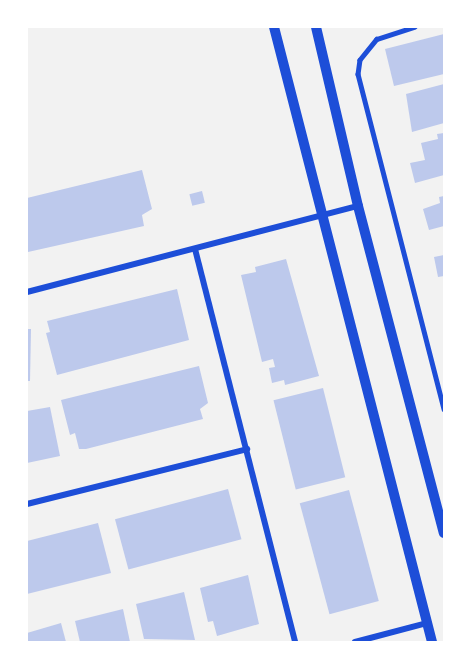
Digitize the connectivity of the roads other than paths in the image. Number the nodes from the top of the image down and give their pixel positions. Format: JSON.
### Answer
{"nodes":[{"id":1,"x":274,"y":27,"type":"edge"},
{"id":2,"x":316,"y":27,"type":"edge"},
{"id":3,"x":415,"y":27,"type":"edge"},
{"id":4,"x":358,"y":206,"type":"junction"},
{"id":5,"x":322,"y":215,"type":"junction"},
{"id":6,"x":195,"y":249,"type":"junction"},
{"id":7,"x":27,"y":292,"type":"edge"},
{"id":8,"x":444,"y":409,"type":"edge"},
{"id":9,"x":247,"y":448,"type":"junction"},
{"id":10,"x":27,"y":504,"type":"edge"},
{"id":11,"x":444,"y":532,"type":"edge"},
{"id":12,"x":427,"y":623,"type":"junction"},
{"id":13,"x":295,"y":642,"type":"edge"},
{"id":14,"x":355,"y":642,"type":"edge"},
{"id":15,"x":432,"y":642,"type":"edge"}],
"edges":[{"from":1,"to":5,"type":"street"},
{"from":2,"to":4,"type":"street"},
{"from":3,"to":8,"type":"lane"},
{"from":4,"to":5,"type":"street"},
{"from":4,"to":11,"type":"street"},
{"from":5,"to":6,"type":"street"},
{"from":5,"to":12,"type":"street"},
{"from":6,"to":7,"type":"street"},
{"from":6,"to":9,"type":"street"},
{"from":9,"to":10,"type":"street"},
{"from":9,"to":13,"type":"street"},
{"from":12,"to":14,"type":"street"},
{"from":12,"to":15,"type":"street"}]}
